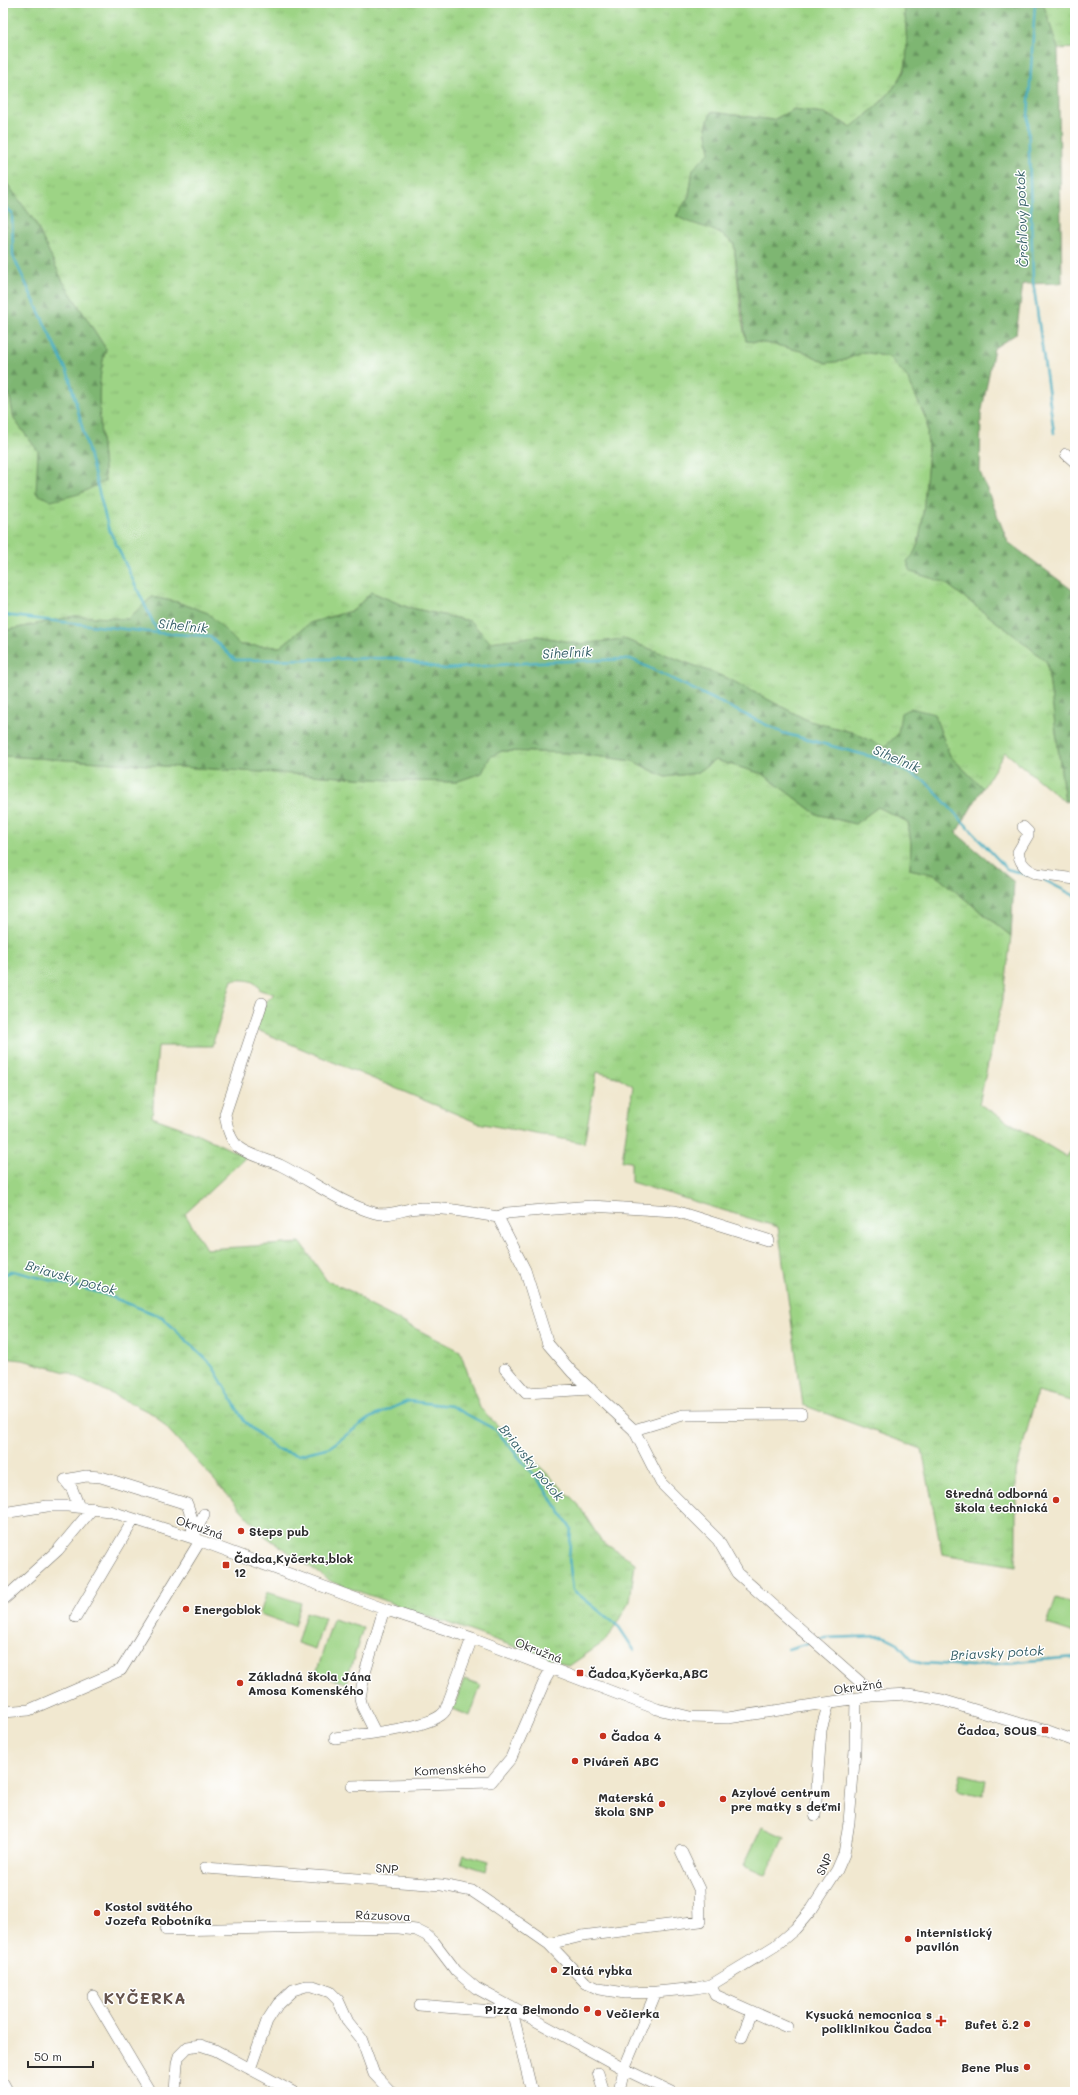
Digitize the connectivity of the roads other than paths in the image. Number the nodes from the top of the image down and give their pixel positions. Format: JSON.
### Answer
{"nodes":[{"id":1,"x":1066,"y":454,"type":"dead end"},
{"id":2,"x":1075,"y":462,"type":"edge"},
{"id":3,"x":1023,"y":827,"type":"dead end"},
{"id":4,"x":1075,"y":880,"type":"edge"},
{"id":5,"x":262,"y":1003,"type":"dead end"},
{"id":6,"x":498,"y":1217,"type":"junction"},
{"id":7,"x":768,"y":1240,"type":"dead end"},
{"id":8,"x":505,"y":1369,"type":"dead end"},
{"id":9,"x":590,"y":1389,"type":"junction"},
{"id":10,"x":801,"y":1414,"type":"dead end"},
{"id":11,"x":634,"y":1430,"type":"junction"},
{"id":12,"x":80,"y":1507,"type":"junction"},
{"id":13,"x":93,"y":1508,"type":"junction"},
{"id":14,"x":3,"y":1513,"type":"edge"},
{"id":15,"x":204,"y":1514,"type":"dead end"},
{"id":16,"x":134,"y":1518,"type":"junction"},
{"id":17,"x":197,"y":1539,"type":"junction"},
{"id":18,"x":3,"y":1600,"type":"edge"},
{"id":19,"x":384,"y":1609,"type":"junction"},
{"id":20,"x":76,"y":1617,"type":"dead end"},
{"id":21,"x":472,"y":1638,"type":"junction"},
{"id":22,"x":552,"y":1668,"type":"junction"},
{"id":23,"x":871,"y":1696,"type":"junction"},
{"id":24,"x":856,"y":1698,"type":"junction"},
{"id":25,"x":829,"y":1703,"type":"junction"},
{"id":26,"x":3,"y":1712,"type":"edge"},
{"id":27,"x":375,"y":1732,"type":"junction"},
{"id":28,"x":335,"y":1738,"type":"dead end"},
{"id":29,"x":1075,"y":1741,"type":"edge"},
{"id":30,"x":352,"y":1786,"type":"dead end"},
{"id":31,"x":815,"y":1815,"type":"dead end"},
{"id":32,"x":681,"y":1851,"type":"dead end"},
{"id":33,"x":205,"y":1868,"type":"dead end"},
{"id":34,"x":166,"y":1930,"type":"dead end"},
{"id":35,"x":550,"y":1944,"type":"junction"},
{"id":36,"x":711,"y":1984,"type":"junction"},
{"id":37,"x":656,"y":1992,"type":"junction"},
{"id":38,"x":93,"y":1996,"type":"dead end"},
{"id":39,"x":419,"y":2005,"type":"dead end"},
{"id":40,"x":510,"y":2006,"type":"junction"},
{"id":41,"x":752,"y":2012,"type":"junction"},
{"id":42,"x":787,"y":2027,"type":"dead end"},
{"id":43,"x":742,"y":2037,"type":"dead end"},
{"id":44,"x":250,"y":2069,"type":"junction"},
{"id":45,"x":624,"y":2069,"type":"junction"},
{"id":46,"x":598,"y":2073,"type":"dead end"},
{"id":47,"x":3,"y":2083,"type":"edge"},
{"id":48,"x":8,"y":2092,"type":"edge"},
{"id":49,"x":150,"y":2092,"type":"edge"},
{"id":50,"x":175,"y":2092,"type":"edge"},
{"id":51,"x":293,"y":2092,"type":"edge"},
{"id":52,"x":391,"y":2092,"type":"edge"},
{"id":53,"x":532,"y":2092,"type":"edge"},
{"id":54,"x":604,"y":2092,"type":"edge"},
{"id":55,"x":619,"y":2092,"type":"edge"},
{"id":56,"x":672,"y":2092,"type":"edge"}],
"edges":[{"from":1,"to":2,"type":"street"},
{"from":3,"to":4,"type":"street"},
{"from":5,"to":6,"type":"street"},
{"from":6,"to":7,"type":"street"},
{"from":6,"to":9,"type":"street"},
{"from":8,"to":9,"type":"street"},
{"from":9,"to":11,"type":"street"},
{"from":10,"to":11,"type":"street"},
{"from":11,"to":23,"type":"street"},
{"from":12,"to":13,"type":"street","name":"Okružná"},
{"from":12,"to":14,"type":"street","name":"Okružná"},
{"from":12,"to":17,"type":"street"},
{"from":13,"to":16,"type":"street","name":"Okružná"},
{"from":13,"to":18,"type":"street"},
{"from":15,"to":17,"type":"street"},
{"from":16,"to":17,"type":"street","name":"Okružná"},
{"from":16,"to":20,"type":"street"},
{"from":17,"to":19,"type":"street","name":"Okružná"},
{"from":17,"to":26,"type":"street"},
{"from":19,"to":21,"type":"street","name":"Okružná"},
{"from":19,"to":27,"type":"street"},
{"from":21,"to":22,"type":"street","name":"Okružná"},
{"from":21,"to":27,"type":"street"},
{"from":22,"to":25,"type":"street","name":"Okružná"},
{"from":22,"to":30,"type":"street","name":"Komenského"},
{"from":23,"to":24,"type":"street","name":"Okružná"},
{"from":23,"to":29,"type":"street","name":"Okružná"},
{"from":24,"to":25,"type":"street","name":"Okružná"},
{"from":24,"to":36,"type":"street","name":"SNP"},
{"from":25,"to":31,"type":"street"},
{"from":27,"to":28,"type":"street"},
{"from":32,"to":35,"type":"street"},
{"from":33,"to":35,"type":"street","name":"SNP"},
{"from":34,"to":40,"type":"street","name":"Rázusova"},
{"from":35,"to":37,"type":"street","name":"SNP"},
{"from":36,"to":37,"type":"street","name":"SNP"},
{"from":36,"to":41,"type":"street"},
{"from":37,"to":45,"type":"street"},
{"from":38,"to":49,"type":"street"},
{"from":39,"to":40,"type":"street"},
{"from":40,"to":45,"type":"street","name":"Rázusova"},
{"from":40,"to":53,"type":"street"},
{"from":41,"to":42,"type":"street"},
{"from":41,"to":43,"type":"street"},
{"from":44,"to":50,"type":"street"},
{"from":44,"to":51,"type":"street"},
{"from":44,"to":52,"type":"street"},
{"from":45,"to":55,"type":"street"},
{"from":45,"to":56,"type":"street","name":"Rázusova"},
{"from":46,"to":54,"type":"street"},
{"from":47,"to":48,"type":"street"}]}
